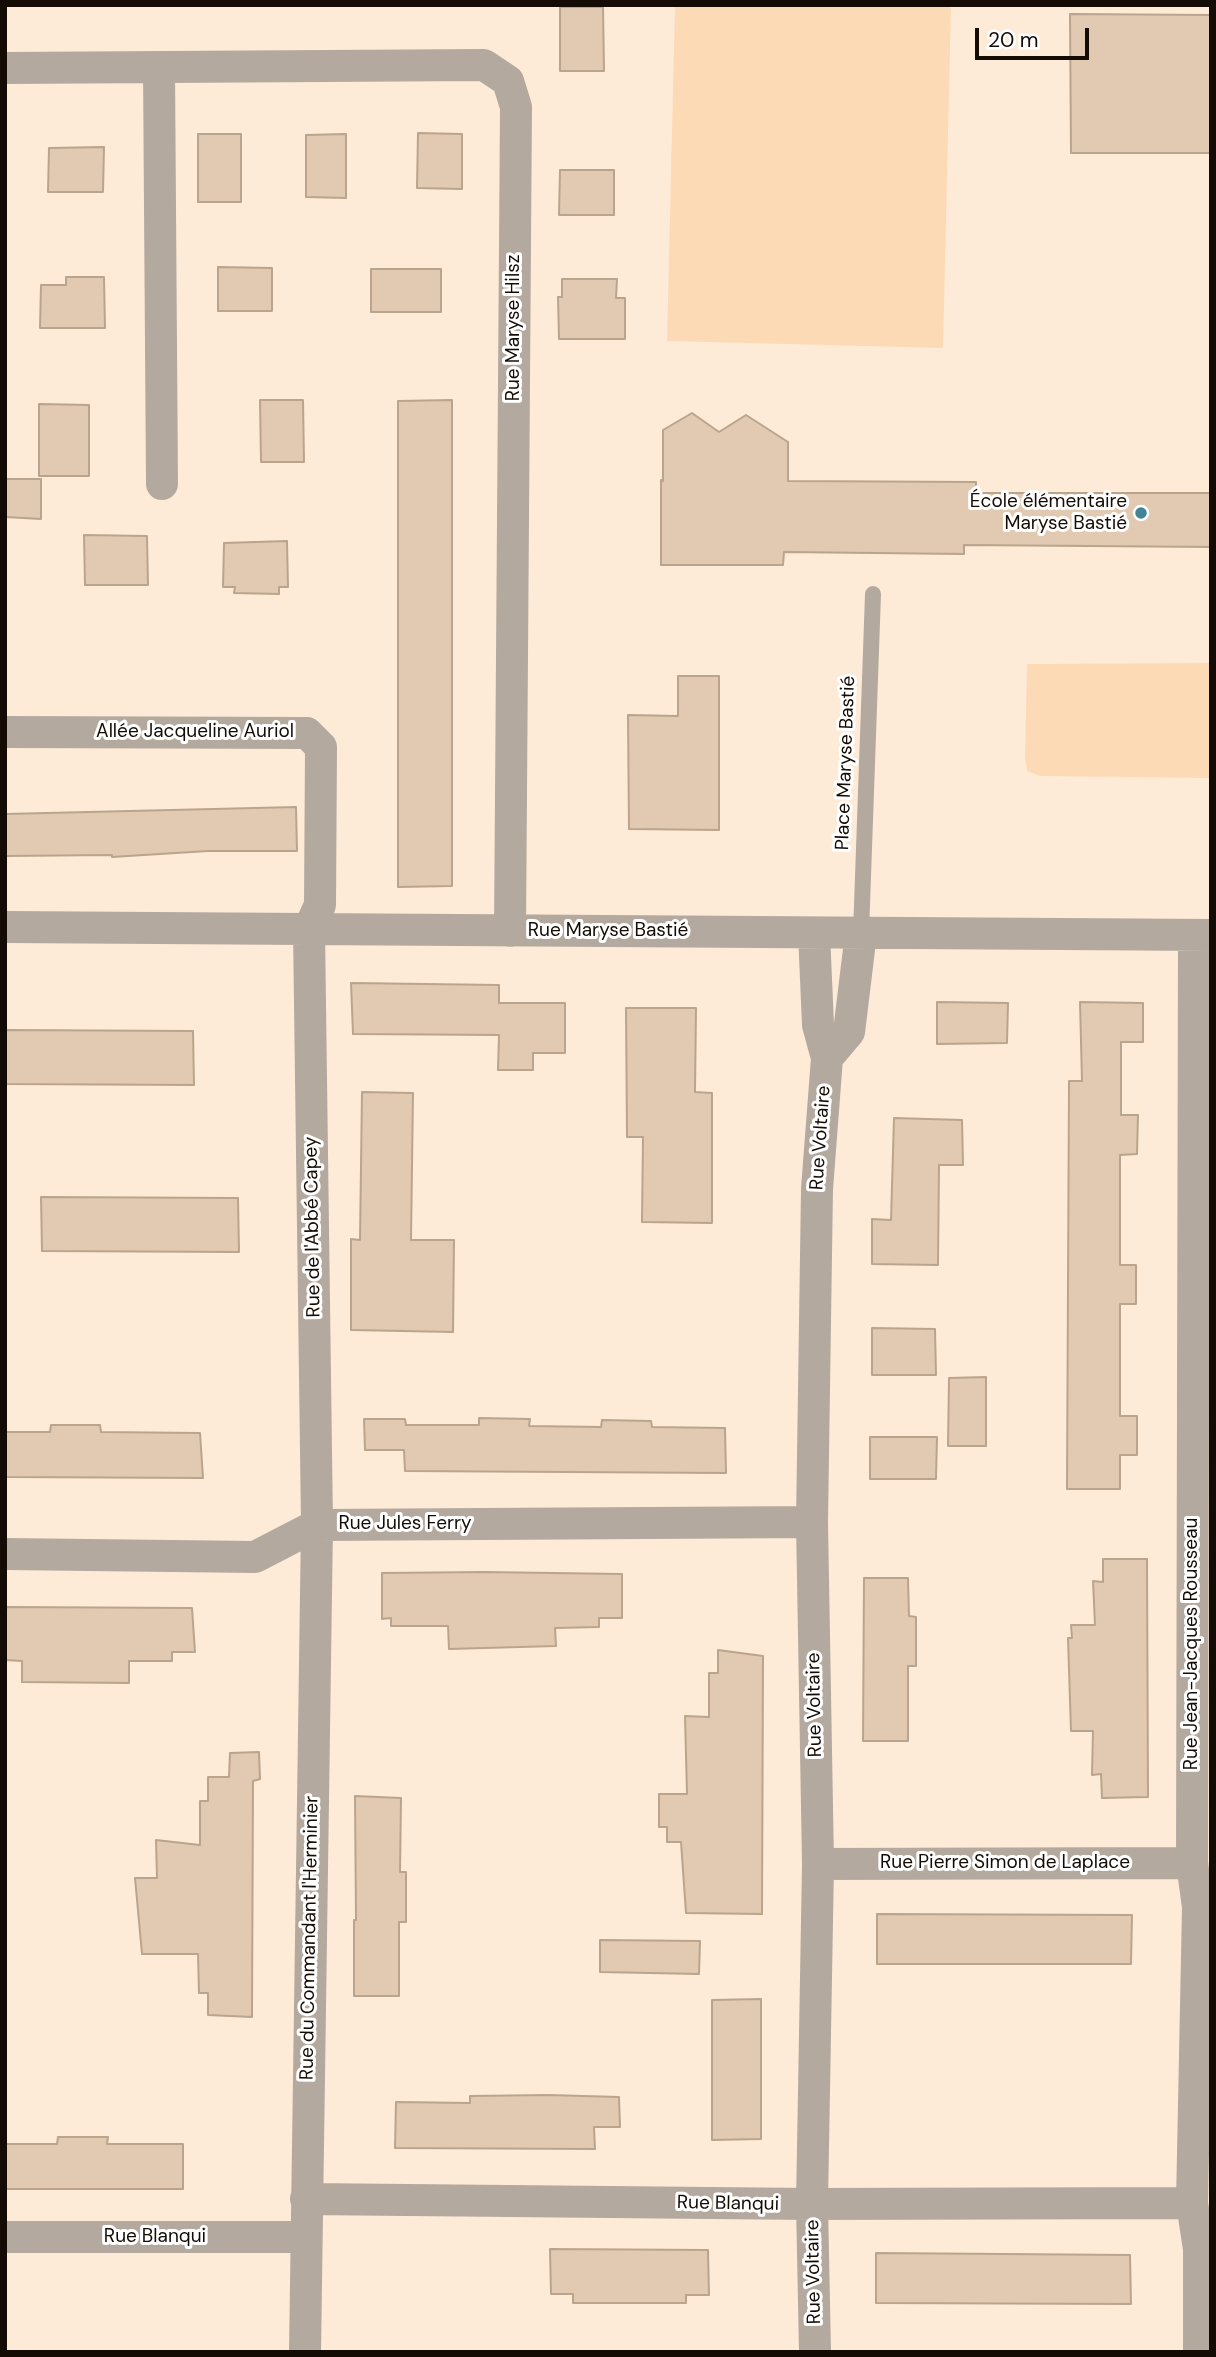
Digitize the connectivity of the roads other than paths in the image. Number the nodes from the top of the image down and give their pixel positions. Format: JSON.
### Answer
{"nodes":[{"id":1,"x":5,"y":68,"type":"edge"},
{"id":2,"x":159,"y":69,"type":"junction"},
{"id":3,"x":162,"y":485,"type":"dead end"},
{"id":4,"x":873,"y":594,"type":"dead end"},
{"id":5,"x":5,"y":732,"type":"edge"},
{"id":6,"x":5,"y":927,"type":"edge"},
{"id":7,"x":309,"y":929,"type":"junction"},
{"id":8,"x":510,"y":931,"type":"junction"},
{"id":9,"x":814,"y":933,"type":"junction"},
{"id":10,"x":861,"y":933,"type":"junction"},
{"id":11,"x":1202,"y":935,"type":"edge"},
{"id":12,"x":827,"y":1058,"type":"junction"},
{"id":13,"x":812,"y":1522,"type":"junction"},
{"id":14,"x":317,"y":1525,"type":"junction"},
{"id":15,"x":5,"y":1554,"type":"edge"},
{"id":16,"x":1192,"y":1863,"type":"junction"},
{"id":17,"x":818,"y":1864,"type":"junction"},
{"id":18,"x":306,"y":2199,"type":"junction"},
{"id":19,"x":1192,"y":2203,"type":"junction"},
{"id":20,"x":813,"y":2204,"type":"junction"},
{"id":21,"x":5,"y":2237,"type":"edge"},
{"id":22,"x":306,"y":2237,"type":"junction"},
{"id":23,"x":305,"y":2352,"type":"edge"},
{"id":24,"x":815,"y":2352,"type":"edge"},
{"id":25,"x":1199,"y":2352,"type":"edge"}],
"edges":[{"from":1,"to":2,"type":"street","name":"Rue Maryse Hilsz"},
{"from":2,"to":3,"type":"street"},
{"from":2,"to":8,"type":"street","name":"Rue Maryse Hilsz"},
{"from":4,"to":10,"type":"lane","name":"Place Maryse Bastié"},
{"from":5,"to":7,"type":"street","name":"Allée Jacqueline Auriol"},
{"from":6,"to":7,"type":"street","name":"Rue Maryse Bastié"},
{"from":7,"to":8,"type":"street","name":"Rue Maryse Bastié"},
{"from":7,"to":14,"type":"street","name":"Rue de l'Abbé Capey"},
{"from":8,"to":9,"type":"street","name":"Rue Maryse Bastié"},
{"from":9,"to":10,"type":"street","name":"Rue Maryse Bastié"},
{"from":9,"to":12,"type":"street","name":"Rue Voltaire"},
{"from":10,"to":11,"type":"street","name":"Rue Maryse Bastié"},
{"from":10,"to":12,"type":"street","name":"Rue Voltaire"},
{"from":11,"to":16,"type":"street","name":"Rue Jean-Jacques Rousseau"},
{"from":12,"to":13,"type":"street","name":"Rue Voltaire"},
{"from":13,"to":14,"type":"street","name":"Rue Jules Ferry"},
{"from":13,"to":17,"type":"street","name":"Rue Voltaire"},
{"from":14,"to":15,"type":"street","name":"Rue Jules Ferry"},
{"from":14,"to":18,"type":"street","name":"Rue du Commandant l'Herminier"},
{"from":16,"to":17,"type":"street","name":"Rue Pierre Simon de Laplace"},
{"from":16,"to":19,"type":"street","name":"Rue Jean-Jacques Rousseau"},
{"from":17,"to":20,"type":"street","name":"Rue Voltaire"},
{"from":18,"to":20,"type":"street","name":"Rue Blanqui"},
{"from":18,"to":22,"type":"street","name":"Rue du Commandant l'Herminier"},
{"from":19,"to":20,"type":"street","name":"Rue Blanqui"},
{"from":19,"to":25,"type":"street","name":"Rue Jean-Jacques Rousseau"},
{"from":20,"to":24,"type":"street","name":"Rue Voltaire"},
{"from":21,"to":22,"type":"street","name":"Rue Blanqui"},
{"from":22,"to":23,"type":"street","name":"Rue du Commandant l'Herminier"}]}
